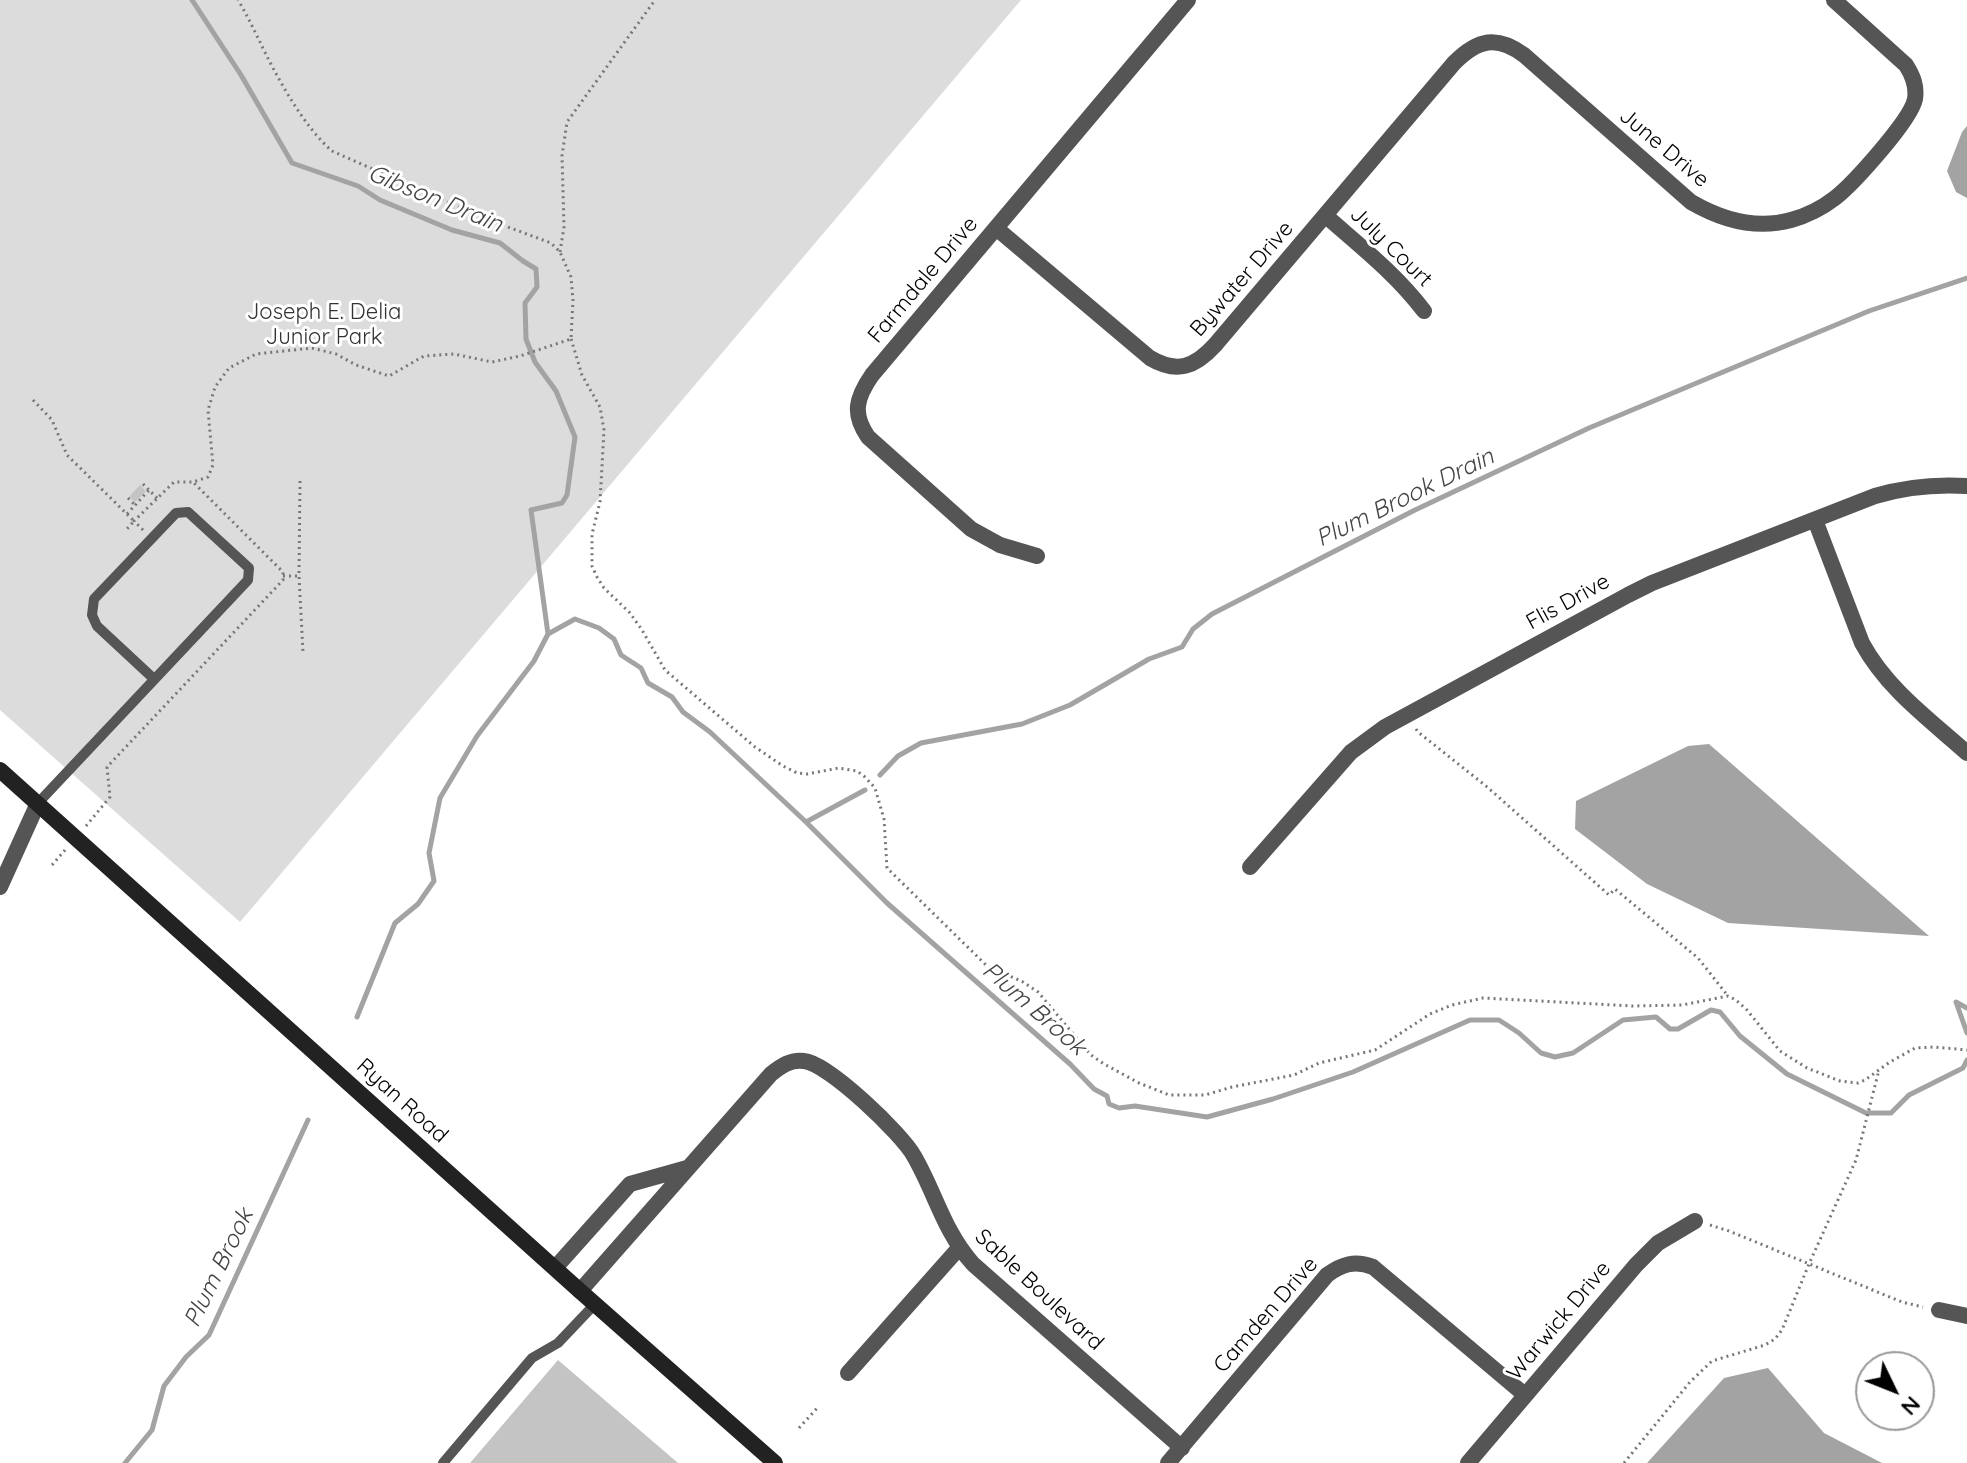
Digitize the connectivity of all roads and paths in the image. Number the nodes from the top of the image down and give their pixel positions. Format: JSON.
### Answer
{"nodes":[{"id":1,"x":238,"y":0,"type":"edge"},
{"id":2,"x":655,"y":0,"type":"edge"},
{"id":3,"x":1188,"y":0,"type":"edge"},
{"id":4,"x":1834,"y":0,"type":"edge"},
{"id":5,"x":1489,"y":42,"type":"joint"},
{"id":6,"x":1326,"y":216,"type":"junction"},
{"id":7,"x":996,"y":228,"type":"junction"},
{"id":8,"x":560,"y":252,"type":"junction"},
{"id":9,"x":1424,"y":311,"type":"dead end"},
{"id":10,"x":571,"y":339,"type":"junction"},
{"id":11,"x":33,"y":400,"type":"dead end"},
{"id":12,"x":300,"y":481,"type":"dead end"},
{"id":13,"x":143,"y":484,"type":"dead end"},
{"id":14,"x":1967,"y":486,"type":"edge"},
{"id":15,"x":149,"y":490,"type":"junction"},
{"id":16,"x":128,"y":498,"type":"dead end"},
{"id":17,"x":157,"y":498,"type":"junction"},
{"id":18,"x":135,"y":505,"type":"junction"},
{"id":19,"x":127,"y":514,"type":"junction"},
{"id":20,"x":1815,"y":520,"type":"junction"},
{"id":21,"x":134,"y":521,"type":"junction"},
{"id":22,"x":127,"y":529,"type":"dead end"},
{"id":23,"x":1037,"y":556,"type":"dead end"},
{"id":24,"x":283,"y":576,"type":"dead end"},
{"id":25,"x":299,"y":576,"type":"junction"},
{"id":26,"x":303,"y":652,"type":"dead end"},
{"id":27,"x":154,"y":679,"type":"junction"},
{"id":28,"x":1408,"y":714,"type":"junction"},
{"id":29,"x":1967,"y":753,"type":"edge"},
{"id":30,"x":0,"y":770,"type":"edge"},
{"id":31,"x":38,"y":803,"type":"junction"},
{"id":32,"x":1250,"y":867,"type":"dead end"},
{"id":33,"x":0,"y":887,"type":"edge"},
{"id":34,"x":1728,"y":996,"type":"junction"},
{"id":35,"x":1967,"y":1050,"type":"edge"},
{"id":36,"x":1879,"y":1070,"type":"junction"},
{"id":37,"x":687,"y":1168,"type":"junction"},
{"id":38,"x":1695,"y":1221,"type":"joint"},
{"id":39,"x":959,"y":1248,"type":"junction"},
{"id":40,"x":1809,"y":1264,"type":"junction"},
{"id":41,"x":555,"y":1268,"type":"junction"},
{"id":42,"x":580,"y":1291,"type":"junction"},
{"id":43,"x":595,"y":1304,"type":"junction"},
{"id":44,"x":1939,"y":1310,"type":"joint"},
{"id":45,"x":1967,"y":1316,"type":"edge"},
{"id":46,"x":848,"y":1373,"type":"dead end"},
{"id":47,"x":1525,"y":1395,"type":"junction"},
{"id":48,"x":819,"y":1406,"type":"dead end"},
{"id":49,"x":799,"y":1428,"type":"dead end"},
{"id":50,"x":1182,"y":1448,"type":"junction"},
{"id":51,"x":772,"y":1462,"type":"edge"},
{"id":52,"x":443,"y":1463,"type":"edge"},
{"id":53,"x":1168,"y":1463,"type":"edge"},
{"id":54,"x":1468,"y":1463,"type":"edge"},
{"id":55,"x":1624,"y":1463,"type":"edge"}],
"edges":[{"from":1,"to":8,"type":"path"},
{"from":2,"to":8,"type":"path"},
{"from":3,"to":7,"type":"street","name":"Farmdale Drive"},
{"from":4,"to":5,"type":"street","name":"June Drive"},
{"from":5,"to":6,"type":"street","name":"Bywater Drive"},
{"from":6,"to":7,"type":"street","name":"Bywater Drive"},
{"from":6,"to":9,"type":"street","name":"July Court"},
{"from":7,"to":23,"type":"street","name":"Farmdale Drive"},
{"from":8,"to":10,"type":"path"},
{"from":10,"to":17,"type":"path"},
{"from":10,"to":34,"type":"path"},
{"from":11,"to":19,"type":"path"},
{"from":12,"to":25,"type":"path"},
{"from":13,"to":15,"type":"path"},
{"from":14,"to":20,"type":"street","name":"Flis Drive"},
{"from":15,"to":17,"type":"path"},
{"from":15,"to":18,"type":"path"},
{"from":16,"to":18,"type":"path"},
{"from":17,"to":21,"type":"path"},
{"from":18,"to":19,"type":"path"},
{"from":19,"to":21,"type":"path"},
{"from":20,"to":28,"type":"street","name":"Flis Drive"},
{"from":20,"to":29,"type":"street"},
{"from":21,"to":22,"type":"path"},
{"from":24,"to":25,"type":"path"},
{"from":25,"to":26,"type":"path"},
{"from":27,"to":27,"type":"lane"},
{"from":27,"to":31,"type":"lane"},
{"from":28,"to":32,"type":"street","name":"Flis Drive"},
{"from":28,"to":34,"type":"path"},
{"from":30,"to":31,"type":"main road","name":"Ryan Road"},
{"from":31,"to":33,"type":"street"},
{"from":31,"to":41,"type":"main road","name":"Ryan Road"},
{"from":34,"to":36,"type":"path"},
{"from":35,"to":36,"type":"path"},
{"from":36,"to":40,"type":"path"},
{"from":37,"to":39,"type":"street","name":"Sable Boulevard"},
{"from":37,"to":41,"type":"street"},
{"from":37,"to":42,"type":"street","name":"Sable Boulevard"},
{"from":38,"to":40,"type":"path"},
{"from":38,"to":47,"type":"street","name":"Warwick Drive"},
{"from":39,"to":46,"type":"street"},
{"from":39,"to":50,"type":"street","name":"Sable Boulevard"},
{"from":40,"to":44,"type":"path"},
{"from":40,"to":55,"type":"path"},
{"from":41,"to":42,"type":"main road","name":"Ryan Road"},
{"from":42,"to":43,"type":"main road","name":"Ryan Road"},
{"from":43,"to":51,"type":"main road","name":"Ryan Road"},
{"from":43,"to":52,"type":"lane"},
{"from":44,"to":45,"type":"street"},
{"from":47,"to":50,"type":"street","name":"Camden Drive"},
{"from":47,"to":54,"type":"street","name":"Warwick Drive"},
{"from":48,"to":49,"type":"path"},
{"from":50,"to":53,"type":"street","name":"Camden Drive"}]}
